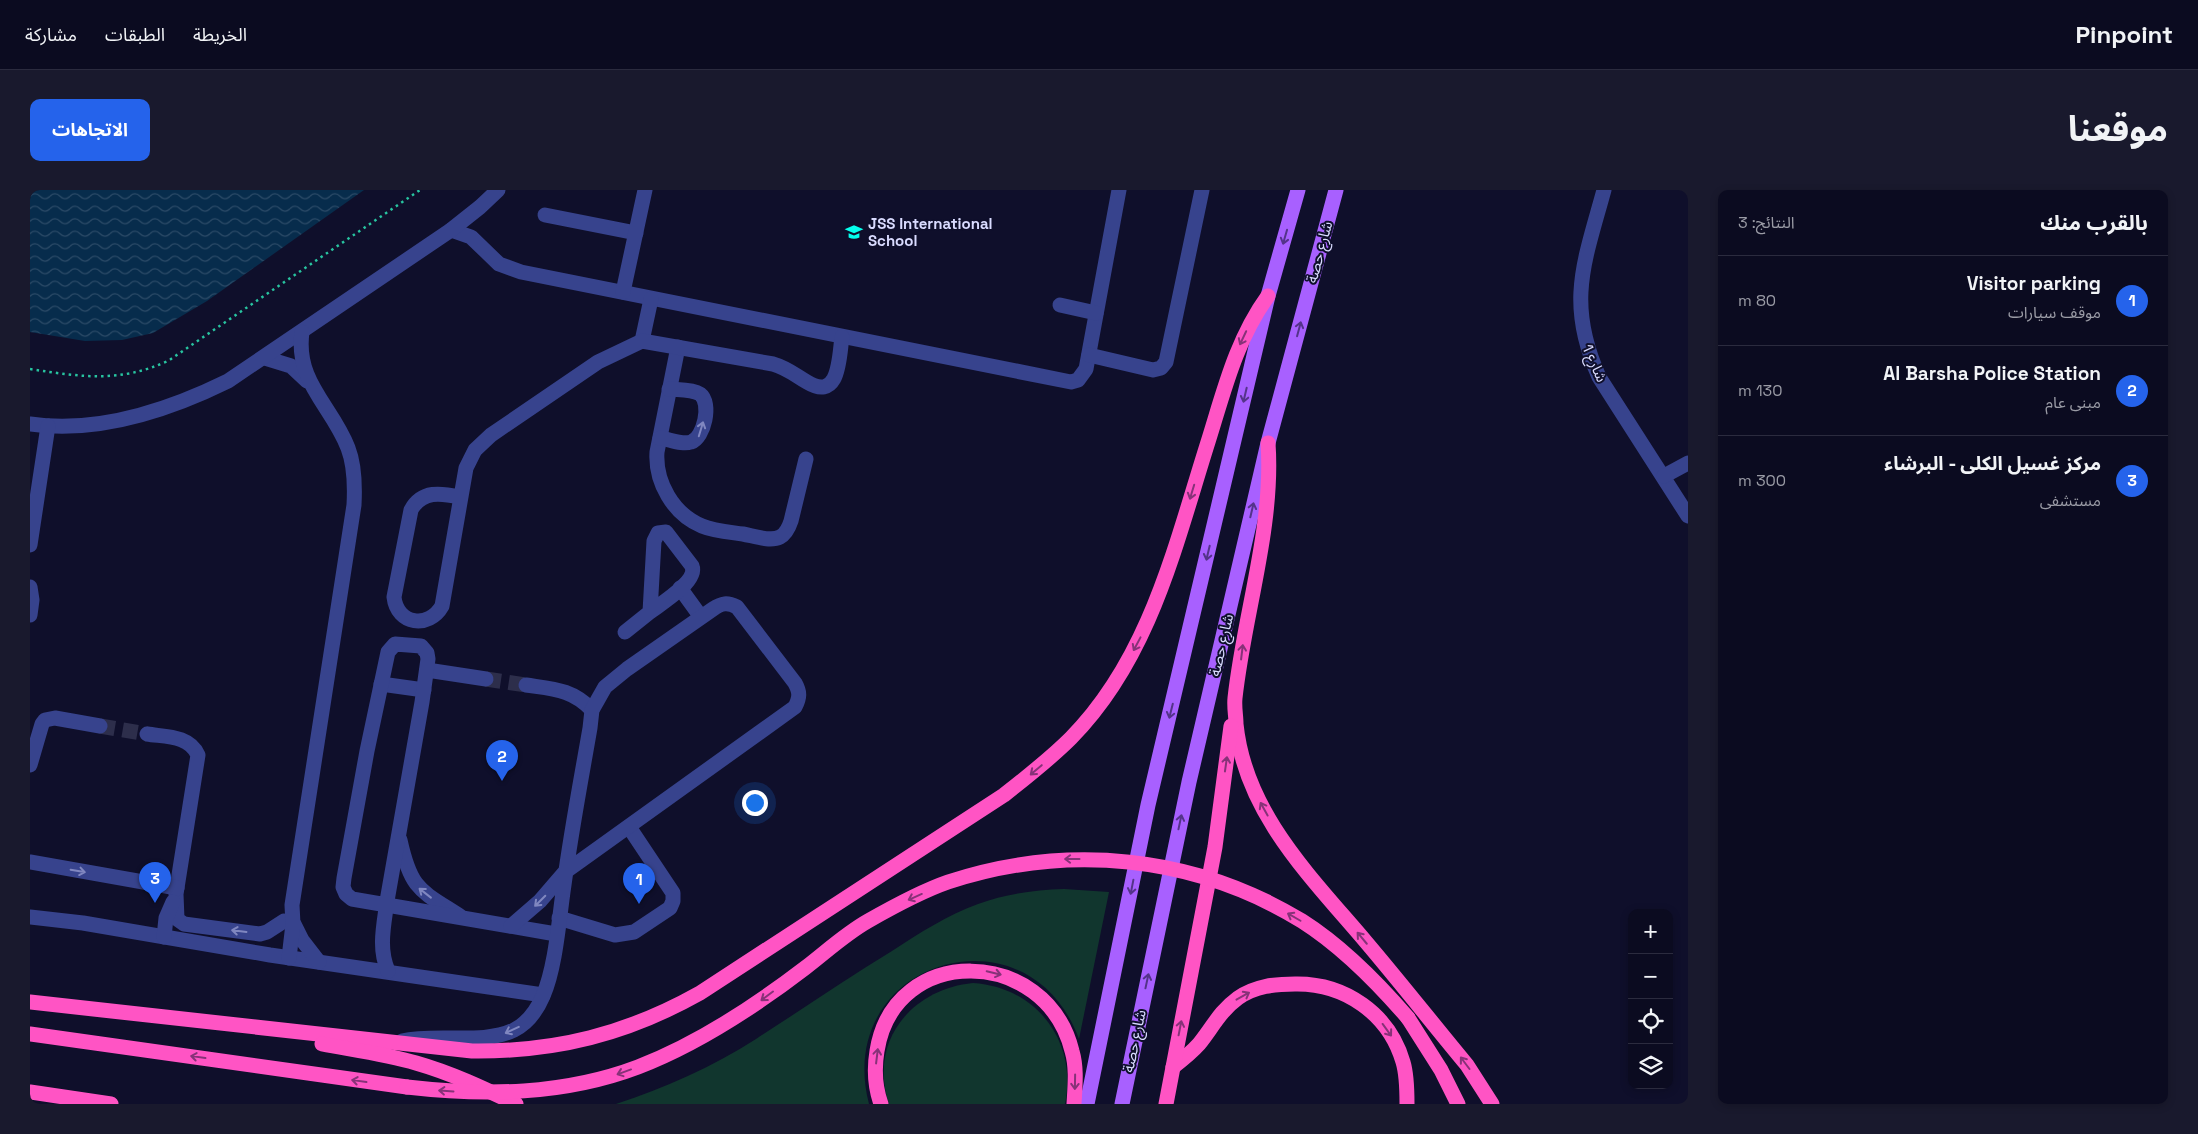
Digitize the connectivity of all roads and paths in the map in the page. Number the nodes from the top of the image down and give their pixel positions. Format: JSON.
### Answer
{"nodes":[{"id":1,"x":420,"y":190,"type":"edge"},
{"id":2,"x":498,"y":190,"type":"edge"},
{"id":3,"x":645,"y":190,"type":"edge"},
{"id":4,"x":1120,"y":190,"type":"edge"},
{"id":5,"x":1201,"y":190,"type":"edge"},
{"id":6,"x":1298,"y":190,"type":"edge"},
{"id":7,"x":1336,"y":190,"type":"edge"},
{"id":8,"x":1604,"y":190,"type":"edge"},
{"id":9,"x":480,"y":208,"type":"junction"},
{"id":10,"x":545,"y":216,"type":"dead end"},
{"id":11,"x":450,"y":230,"type":"junction"},
{"id":12,"x":636,"y":233,"type":"junction"},
{"id":13,"x":483,"y":246,"type":"junction"},
{"id":14,"x":623,"y":292,"type":"junction"},
{"id":15,"x":1268,"y":296,"type":"junction"},
{"id":16,"x":651,"y":299,"type":"junction"},
{"id":17,"x":1060,"y":305,"type":"dead end"},
{"id":18,"x":1096,"y":313,"type":"junction"},
{"id":19,"x":302,"y":332,"type":"junction"},
{"id":20,"x":842,"y":337,"type":"junction"},
{"id":21,"x":642,"y":340,"type":"junction"},
{"id":22,"x":678,"y":347,"type":"junction"},
{"id":23,"x":1089,"y":355,"type":"junction"},
{"id":24,"x":265,"y":358,"type":"junction"},
{"id":25,"x":30,"y":369,"type":"edge"},
{"id":26,"x":310,"y":384,"type":"junction"},
{"id":27,"x":669,"y":389,"type":"junction"},
{"id":28,"x":30,"y":424,"type":"edge"},
{"id":29,"x":48,"y":426,"type":"junction"},
{"id":30,"x":660,"y":438,"type":"junction"},
{"id":31,"x":1268,"y":444,"type":"junction"},
{"id":32,"x":806,"y":459,"type":"dead end"},
{"id":33,"x":1688,"y":463,"type":"edge"},
{"id":34,"x":1664,"y":476,"type":"junction"},
{"id":35,"x":460,"y":496,"type":"junction"},
{"id":36,"x":33,"y":504,"type":"edge"},
{"id":37,"x":1688,"y":516,"type":"edge"},
{"id":38,"x":30,"y":545,"type":"edge"},
{"id":39,"x":30,"y":587,"type":"edge"},
{"id":40,"x":680,"y":588,"type":"junction"},
{"id":41,"x":650,"y":612,"type":"junction"},
{"id":42,"x":30,"y":615,"type":"edge"},
{"id":43,"x":701,"y":617,"type":"junction"},
{"id":44,"x":626,"y":632,"type":"dead end"},
{"id":45,"x":427,"y":670,"type":"junction"},
{"id":46,"x":486,"y":678,"type":"tunnel mouth"},
{"id":47,"x":381,"y":684,"type":"junction"},
{"id":48,"x":526,"y":685,"type":"tunnel mouth"},
{"id":49,"x":424,"y":690,"type":"junction"},
{"id":50,"x":1234,"y":700,"type":"junction"},
{"id":51,"x":592,"y":710,"type":"junction"},
{"id":52,"x":100,"y":726,"type":"tunnel mouth"},
{"id":53,"x":146,"y":734,"type":"tunnel mouth"},
{"id":54,"x":30,"y":766,"type":"edge"},
{"id":55,"x":629,"y":827,"type":"junction"},
{"id":56,"x":398,"y":831,"type":"junction"},
{"id":57,"x":30,"y":862,"type":"edge"},
{"id":58,"x":565,"y":872,"type":"junction"},
{"id":59,"x":177,"y":891,"type":"junction"},
{"id":60,"x":386,"y":906,"type":"junction"},
{"id":61,"x":30,"y":917,"type":"edge"},
{"id":62,"x":559,"y":918,"type":"junction"},
{"id":63,"x":466,"y":919,"type":"junction"},
{"id":64,"x":289,"y":923,"type":"junction"},
{"id":65,"x":511,"y":926,"type":"junction"},
{"id":66,"x":556,"y":934,"type":"junction"},
{"id":67,"x":164,"y":937,"type":"junction"},
{"id":68,"x":382,"y":940,"type":"junction"},
{"id":69,"x":270,"y":955,"type":"junction"},
{"id":70,"x":289,"y":958,"type":"junction"},
{"id":71,"x":319,"y":962,"type":"junction"},
{"id":72,"x":366,"y":968,"type":"junction"},
{"id":73,"x":388,"y":971,"type":"junction"},
{"id":74,"x":543,"y":995,"type":"junction"},
{"id":75,"x":30,"y":1002,"type":"edge"},
{"id":76,"x":279,"y":1031,"type":"junction"},
{"id":77,"x":30,"y":1034,"type":"edge"},
{"id":78,"x":396,"y":1043,"type":"junction"},
{"id":79,"x":1172,"y":1071,"type":"junction"},
{"id":80,"x":30,"y":1092,"type":"edge"},
{"id":81,"x":112,"y":1104,"type":"edge"},
{"id":82,"x":516,"y":1104,"type":"edge"},
{"id":83,"x":881,"y":1104,"type":"edge"},
{"id":84,"x":1074,"y":1104,"type":"edge"},
{"id":85,"x":1087,"y":1104,"type":"edge"},
{"id":86,"x":1122,"y":1104,"type":"edge"},
{"id":87,"x":1166,"y":1104,"type":"edge"},
{"id":88,"x":1407,"y":1104,"type":"edge"},
{"id":89,"x":1458,"y":1104,"type":"edge"},
{"id":90,"x":1492,"y":1104,"type":"edge"}],
"edges":[{"from":1,"to":25,"type":"path"},
{"from":2,"to":9,"type":"street"},
{"from":3,"to":12,"type":"street"},
{"from":4,"to":18,"type":"street"},
{"from":5,"to":23,"type":"street"},
{"from":6,"to":15,"type":"main road","one_way":true},
{"from":31,"to":7,"type":"main road","name":"شارع حصة","one_way":true},
{"from":8,"to":34,"type":"street","name":"شارع 1"},
{"from":9,"to":11,"type":"street"},
{"from":9,"to":13,"type":"street"},
{"from":10,"to":12,"type":"street"},
{"from":11,"to":13,"type":"street"},
{"from":11,"to":19,"type":"street"},
{"from":12,"to":14,"type":"street"},
{"from":13,"to":14,"type":"street"},
{"from":14,"to":16,"type":"street"},
{"from":15,"to":78,"type":"highway","one_way":true},
{"from":15,"to":85,"type":"main road","one_way":true},
{"from":16,"to":20,"type":"street"},
{"from":16,"to":21,"type":"street"},
{"from":17,"to":18,"type":"street"},
{"from":18,"to":23,"type":"street"},
{"from":19,"to":24,"type":"street"},
{"from":19,"to":26,"type":"street"},
{"from":20,"to":22,"type":"street"},
{"from":20,"to":23,"type":"street"},
{"from":21,"to":22,"type":"street"},
{"from":21,"to":35,"type":"street"},
{"from":22,"to":27,"type":"street"},
{"from":24,"to":26,"type":"street"},
{"from":24,"to":29,"type":"street"},
{"from":26,"to":64,"type":"street"},
{"from":27,"to":30,"type":"street"},
{"from":30,"to":27,"type":"street","one_way":true},
{"from":28,"to":29,"type":"street"},
{"from":29,"to":36,"type":"street"},
{"from":30,"to":32,"type":"street"},
{"from":50,"to":31,"type":"highway","one_way":true},
{"from":86,"to":31,"type":"main road","name":"شارع حصة","one_way":true},
{"from":33,"to":34,"type":"street"},
{"from":34,"to":37,"type":"street","name":"شارع 1"},
{"from":35,"to":35,"type":"street"},
{"from":36,"to":38,"type":"street"},
{"from":39,"to":42,"type":"street"},
{"from":40,"to":41,"type":"street"},
{"from":40,"to":41,"type":"street"},
{"from":40,"to":43,"type":"street"},
{"from":41,"to":44,"type":"street"},
{"from":43,"to":51,"type":"street"},
{"from":43,"to":55,"type":"street"},
{"from":45,"to":46,"type":"street"},
{"from":45,"to":47,"type":"street"},
{"from":45,"to":49,"type":"street"},
{"from":47,"to":49,"type":"street"},
{"from":47,"to":60,"type":"street"},
{"from":48,"to":51,"type":"street"},
{"from":49,"to":56,"type":"street"},
{"from":79,"to":50,"type":"highway","one_way":true},
{"from":90,"to":50,"type":"highway","one_way":true},
{"from":51,"to":58,"type":"street"},
{"from":52,"to":54,"type":"street"},
{"from":53,"to":59,"type":"street"},
{"from":55,"to":58,"type":"street"},
{"from":55,"to":62,"type":"street"},
{"from":56,"to":60,"type":"street"},
{"from":63,"to":56,"type":"street","one_way":true},
{"from":57,"to":59,"type":"street","one_way":true},
{"from":58,"to":62,"type":"street"},
{"from":58,"to":65,"type":"street","one_way":true},
{"from":64,"to":59,"type":"street","one_way":true},
{"from":59,"to":67,"type":"street"},
{"from":60,"to":63,"type":"street"},
{"from":60,"to":68,"type":"street"},
{"from":61,"to":67,"type":"street"},
{"from":62,"to":66,"type":"street"},
{"from":63,"to":65,"type":"street"},
{"from":64,"to":69,"type":"street"},
{"from":64,"to":70,"type":"street"},
{"from":64,"to":71,"type":"street"},
{"from":65,"to":66,"type":"street"},
{"from":66,"to":74,"type":"street"},
{"from":67,"to":69,"type":"street"},
{"from":68,"to":72,"type":"street"},
{"from":68,"to":73,"type":"street"},
{"from":69,"to":70,"type":"street"},
{"from":70,"to":71,"type":"street"},
{"from":71,"to":72,"type":"street"},
{"from":72,"to":73,"type":"street"},
{"from":73,"to":74,"type":"street"},
{"from":74,"to":78,"type":"street","one_way":true},
{"from":75,"to":76,"type":"highway"},
{"from":76,"to":78,"type":"highway"},
{"from":76,"to":82,"type":"highway"},
{"from":89,"to":77,"type":"highway","one_way":true,"bridge":true},
{"from":79,"to":87,"type":"highway"},
{"from":79,"to":88,"type":"highway","one_way":true},
{"from":80,"to":81,"type":"highway"},
{"from":83,"to":84,"type":"highway","one_way":true}]}
